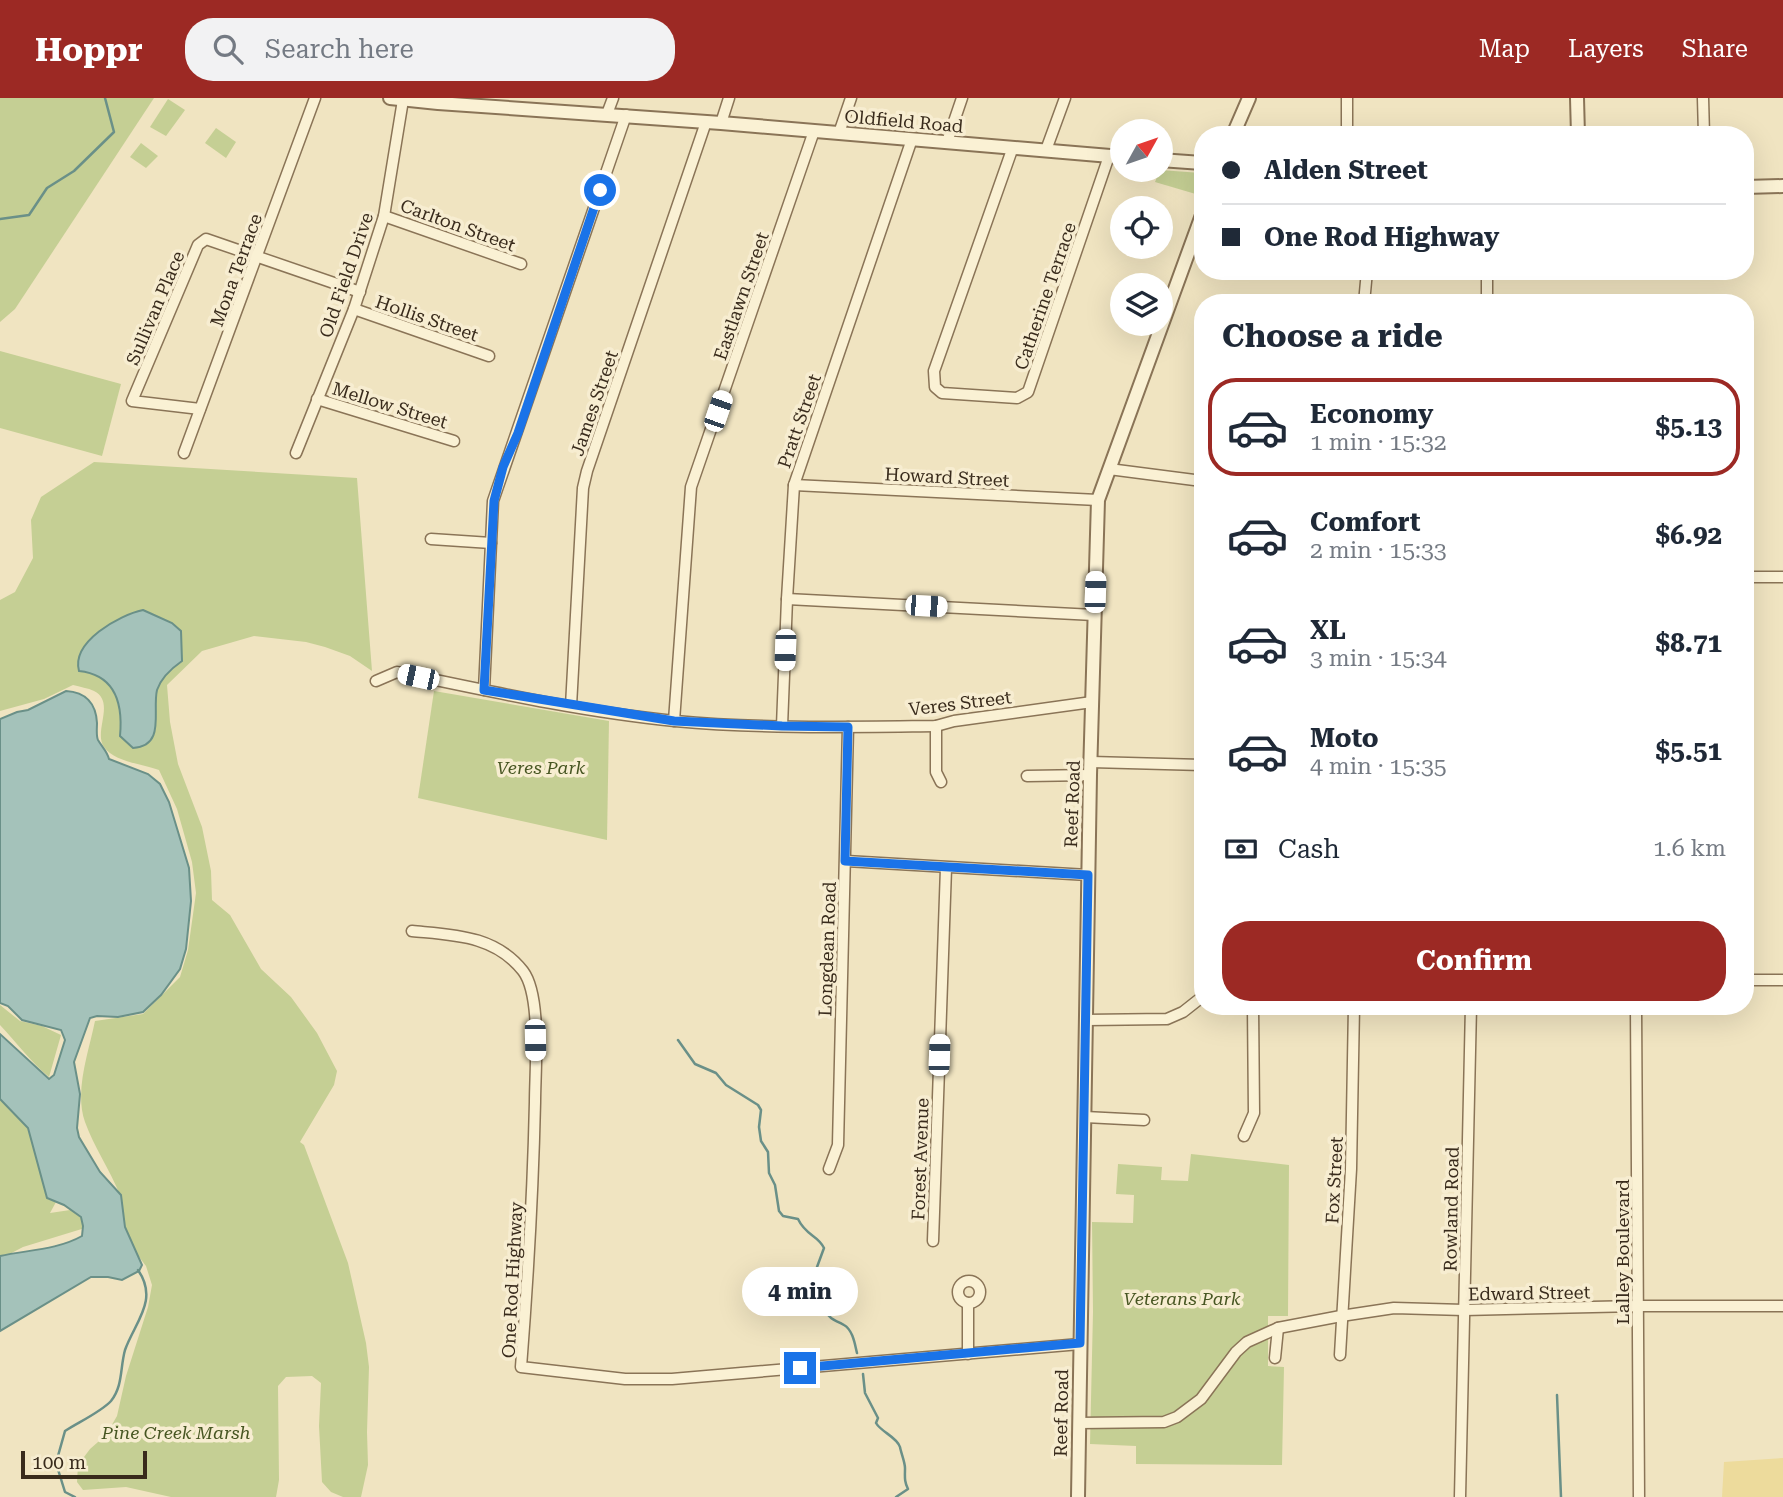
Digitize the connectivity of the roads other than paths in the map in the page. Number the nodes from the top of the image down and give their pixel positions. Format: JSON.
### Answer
{"nodes":[{"id":1,"x":315,"y":98,"type":"edge"},
{"id":2,"x":612,"y":98,"type":"edge"},
{"id":3,"x":729,"y":98,"type":"edge"},
{"id":4,"x":851,"y":98,"type":"edge"},
{"id":5,"x":962,"y":98,"type":"edge"},
{"id":6,"x":1065,"y":98,"type":"edge"},
{"id":7,"x":1249,"y":98,"type":"edge"},
{"id":8,"x":1348,"y":98,"type":"edge"},
{"id":9,"x":1577,"y":98,"type":"edge"},
{"id":10,"x":1703,"y":98,"type":"edge"},
{"id":11,"x":397,"y":99,"type":"edge"},
{"id":12,"x":439,"y":101,"type":"edge"},
{"id":13,"x":514,"y":103,"type":"edge"},
{"id":14,"x":607,"y":114,"type":"junction"},
{"id":15,"x":626,"y":115,"type":"junction"},
{"id":16,"x":706,"y":122,"type":"junction"},
{"id":17,"x":720,"y":123,"type":"junction"},
{"id":18,"x":1237,"y":126,"type":"edge"},
{"id":19,"x":1347,"y":126,"type":"edge"},
{"id":20,"x":1578,"y":126,"type":"edge"},
{"id":21,"x":1704,"y":126,"type":"edge"},
{"id":22,"x":814,"y":131,"type":"junction"},
{"id":23,"x":839,"y":133,"type":"junction"},
{"id":24,"x":912,"y":139,"type":"junction"},
{"id":25,"x":947,"y":142,"type":"junction"},
{"id":26,"x":1013,"y":147,"type":"junction"},
{"id":27,"x":1046,"y":150,"type":"junction"},
{"id":28,"x":1110,"y":156,"type":"edge"},
{"id":29,"x":1173,"y":161,"type":"edge"},
{"id":30,"x":1194,"y":162,"type":"edge"},
{"id":31,"x":1110,"y":173,"type":"edge"},
{"id":32,"x":1783,"y":186,"type":"edge"},
{"id":33,"x":1754,"y":187,"type":"edge"},
{"id":34,"x":384,"y":216,"type":"junction"},
{"id":35,"x":1194,"y":237,"type":"edge"},
{"id":36,"x":258,"y":257,"type":"junction"},
{"id":37,"x":521,"y":264,"type":"dead end"},
{"id":38,"x":360,"y":292,"type":"junction"},
{"id":39,"x":355,"y":309,"type":"junction"},
{"id":40,"x":489,"y":356,"type":"dead end"},
{"id":41,"x":317,"y":399,"type":"junction"},
{"id":42,"x":200,"y":409,"type":"junction"},
{"id":43,"x":454,"y":441,"type":"dead end"},
{"id":44,"x":184,"y":453,"type":"dead end"},
{"id":45,"x":296,"y":453,"type":"dead end"},
{"id":46,"x":1109,"y":469,"type":"junction"},
{"id":47,"x":1194,"y":480,"type":"edge"},
{"id":48,"x":794,"y":485,"type":"junction"},
{"id":49,"x":1098,"y":500,"type":"junction"},
{"id":50,"x":432,"y":539,"type":"dead end"},
{"id":51,"x":491,"y":543,"type":"junction"},
{"id":52,"x":1754,"y":578,"type":"edge"},
{"id":53,"x":1783,"y":578,"type":"edge"},
{"id":54,"x":786,"y":599,"type":"junction"},
{"id":55,"x":1094,"y":615,"type":"junction"},
{"id":56,"x":376,"y":681,"type":"dead end"},
{"id":57,"x":484,"y":690,"type":"junction"},
{"id":58,"x":1092,"y":702,"type":"junction"},
{"id":59,"x":571,"y":706,"type":"junction"},
{"id":60,"x":674,"y":721,"type":"junction"},
{"id":61,"x":782,"y":726,"type":"junction"},
{"id":62,"x":936,"y":726,"type":"junction"},
{"id":63,"x":848,"y":727,"type":"junction"},
{"id":64,"x":1194,"y":765,"type":"edge"},
{"id":65,"x":1091,"y":768,"type":"junction"},
{"id":66,"x":1027,"y":776,"type":"dead end"},
{"id":67,"x":941,"y":782,"type":"dead end"},
{"id":68,"x":845,"y":861,"type":"junction"},
{"id":69,"x":946,"y":868,"type":"junction"},
{"id":70,"x":1088,"y":875,"type":"junction"},
{"id":71,"x":412,"y":931,"type":"dead end"},
{"id":72,"x":1754,"y":979,"type":"edge"},
{"id":73,"x":1783,"y":979,"type":"edge"},
{"id":74,"x":1194,"y":1004,"type":"edge"},
{"id":75,"x":1253,"y":1015,"type":"edge"},
{"id":76,"x":1354,"y":1015,"type":"edge"},
{"id":77,"x":1471,"y":1015,"type":"edge"},
{"id":78,"x":1636,"y":1015,"type":"edge"},
{"id":79,"x":1086,"y":1020,"type":"junction"},
{"id":80,"x":1085,"y":1118,"type":"junction"},
{"id":81,"x":1144,"y":1120,"type":"dead end"},
{"id":82,"x":1244,"y":1136,"type":"dead end"},
{"id":83,"x":829,"y":1170,"type":"dead end"},
{"id":84,"x":933,"y":1241,"type":"dead end"},
{"id":85,"x":968,"y":1303,"type":"dead end"},
{"id":86,"x":1638,"y":1306,"type":"junction"},
{"id":87,"x":1783,"y":1306,"type":"edge"},
{"id":88,"x":1464,"y":1310,"type":"junction"},
{"id":89,"x":1341,"y":1316,"type":"junction"},
{"id":90,"x":1278,"y":1328,"type":"junction"},
{"id":91,"x":1080,"y":1343,"type":"junction"},
{"id":92,"x":968,"y":1354,"type":"junction"},
{"id":93,"x":1340,"y":1355,"type":"dead end"},
{"id":94,"x":1275,"y":1358,"type":"dead end"},
{"id":95,"x":1079,"y":1423,"type":"junction"},
{"id":96,"x":1078,"y":1497,"type":"edge"},
{"id":97,"x":1460,"y":1497,"type":"edge"},
{"id":98,"x":1639,"y":1497,"type":"edge"}],
"edges":[{"from":1,"to":36,"type":"street","name":"Mona Terrace"},
{"from":2,"to":14,"type":"street"},
{"from":3,"to":17,"type":"street"},
{"from":4,"to":23,"type":"street"},
{"from":5,"to":25,"type":"street"},
{"from":6,"to":27,"type":"street"},
{"from":7,"to":18,"type":"street"},
{"from":8,"to":19,"type":"street"},
{"from":9,"to":20,"type":"street"},
{"from":10,"to":21,"type":"street"},
{"from":11,"to":12,"type":"street","name":"Oldfield Road"},
{"from":11,"to":34,"type":"street","name":"Old Field Drive"},
{"from":12,"to":13,"type":"street","name":"Oldfield Road"},
{"from":13,"to":14,"type":"street","name":"Oldfield Road"},
{"from":14,"to":15,"type":"street","name":"Oldfield Road"},
{"from":15,"to":16,"type":"street","name":"Oldfield Road"},
{"from":15,"to":51,"type":"street"},
{"from":16,"to":17,"type":"street","name":"Oldfield Road"},
{"from":16,"to":59,"type":"street","name":"James Street"},
{"from":17,"to":22,"type":"street","name":"Oldfield Road"},
{"from":22,"to":23,"type":"street","name":"Oldfield Road"},
{"from":22,"to":60,"type":"street","name":"Eastlawn Street"},
{"from":23,"to":24,"type":"street","name":"Oldfield Road"},
{"from":24,"to":25,"type":"street","name":"Oldfield Road"},
{"from":24,"to":48,"type":"street","name":"Pratt Street"},
{"from":25,"to":26,"type":"street","name":"Oldfield Road"},
{"from":26,"to":27,"type":"street","name":"Oldfield Road"},
{"from":26,"to":31,"type":"street","name":"Catherine Terrace"},
{"from":27,"to":28,"type":"street","name":"Oldfield Road"},
{"from":29,"to":30,"type":"street"},
{"from":32,"to":33,"type":"street"},
{"from":34,"to":37,"type":"street","name":"Carlton Street"},
{"from":34,"to":38,"type":"street","name":"Old Field Drive"},
{"from":35,"to":46,"type":"street","name":"Reef Road"},
{"from":36,"to":38,"type":"street","name":"Sullivan Place"},
{"from":36,"to":42,"type":"street","name":"Mona Terrace"},
{"from":36,"to":42,"type":"street","name":"Sullivan Place"},
{"from":38,"to":39,"type":"street","name":"Old Field Drive"},
{"from":39,"to":40,"type":"street","name":"Hollis Street"},
{"from":39,"to":41,"type":"street","name":"Old Field Drive"},
{"from":41,"to":43,"type":"street","name":"Mellow Street"},
{"from":41,"to":45,"type":"street","name":"Old Field Drive"},
{"from":42,"to":44,"type":"street","name":"Mona Terrace"},
{"from":46,"to":47,"type":"street"},
{"from":46,"to":49,"type":"street","name":"Reef Road"},
{"from":48,"to":49,"type":"street","name":"Howard Street"},
{"from":48,"to":54,"type":"street","name":"Pratt Street"},
{"from":49,"to":55,"type":"street","name":"Reef Road"},
{"from":50,"to":51,"type":"street"},
{"from":51,"to":57,"type":"street"},
{"from":52,"to":53,"type":"street"},
{"from":54,"to":55,"type":"street"},
{"from":54,"to":61,"type":"street","name":"Pratt Street"},
{"from":55,"to":58,"type":"street","name":"Reef Road"},
{"from":56,"to":57,"type":"street","name":"Veres Street"},
{"from":57,"to":59,"type":"street","name":"Veres Street"},
{"from":58,"to":62,"type":"street","name":"Veres Street"},
{"from":58,"to":65,"type":"street","name":"Reef Road"},
{"from":59,"to":60,"type":"street","name":"Veres Street"},
{"from":60,"to":61,"type":"street","name":"Veres Street"},
{"from":61,"to":63,"type":"street","name":"Veres Street"},
{"from":62,"to":63,"type":"street","name":"Veres Street"},
{"from":62,"to":67,"type":"street"},
{"from":63,"to":68,"type":"street","name":"Longdean Road"},
{"from":64,"to":65,"type":"street"},
{"from":65,"to":66,"type":"street"},
{"from":65,"to":70,"type":"street","name":"Reef Road"},
{"from":68,"to":69,"type":"street"},
{"from":68,"to":83,"type":"street","name":"Longdean Road"},
{"from":69,"to":70,"type":"street"},
{"from":69,"to":84,"type":"street","name":"Forest Avenue"},
{"from":70,"to":79,"type":"street","name":"Reef Road"},
{"from":71,"to":92,"type":"street","name":"One Rod Highway"},
{"from":72,"to":73,"type":"street"},
{"from":74,"to":79,"type":"street"},
{"from":75,"to":82,"type":"street"},
{"from":76,"to":89,"type":"street","name":"Fox Street"},
{"from":77,"to":88,"type":"street","name":"Rowland Road"},
{"from":78,"to":86,"type":"street","name":"Lalley Boulevard"},
{"from":79,"to":80,"type":"street","name":"Reef Road"},
{"from":80,"to":81,"type":"street"},
{"from":80,"to":91,"type":"street","name":"Reef Road"},
{"from":85,"to":92,"type":"street"},
{"from":86,"to":87,"type":"street","name":"Edward Street"},
{"from":86,"to":88,"type":"street","name":"Edward Street"},
{"from":86,"to":98,"type":"street","name":"Lalley Boulevard"},
{"from":88,"to":89,"type":"street","name":"Edward Street"},
{"from":88,"to":97,"type":"street","name":"Rowland Road"},
{"from":89,"to":90,"type":"street","name":"Edward Street"},
{"from":89,"to":93,"type":"street","name":"Fox Street"},
{"from":90,"to":94,"type":"street"},
{"from":90,"to":95,"type":"street","name":"Edward Street"},
{"from":91,"to":92,"type":"street","name":"One Rod Highway"},
{"from":91,"to":95,"type":"street","name":"Reef Road"},
{"from":95,"to":96,"type":"street","name":"Reef Road"}]}
